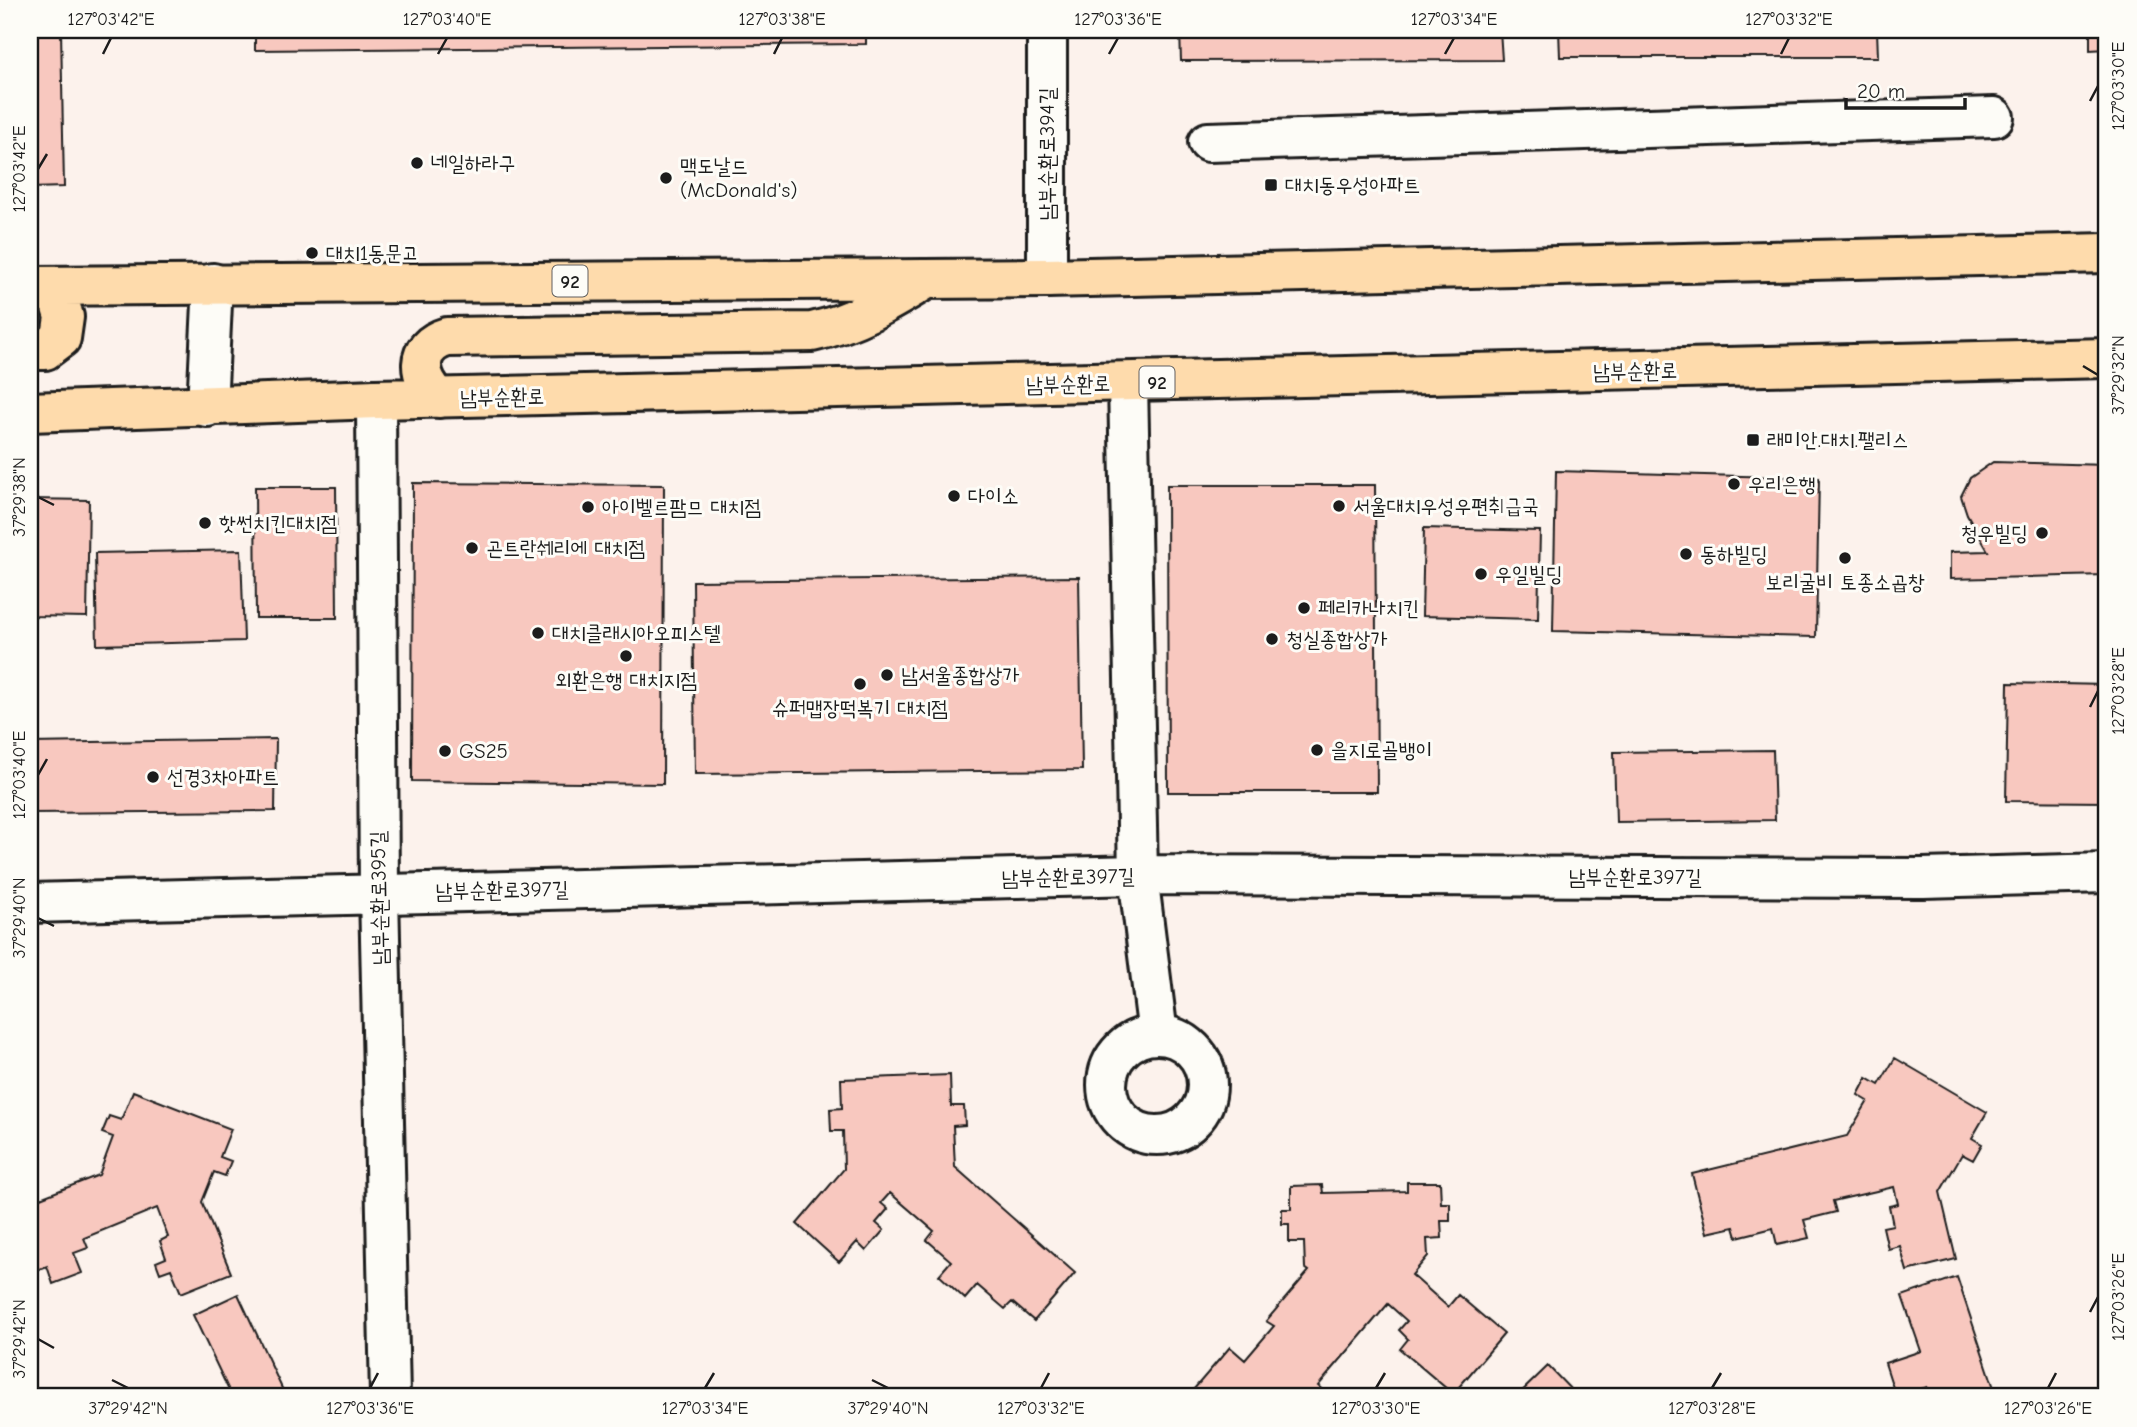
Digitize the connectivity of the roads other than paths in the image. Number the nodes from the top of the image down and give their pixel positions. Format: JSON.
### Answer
{"nodes":[{"id":1,"x":1047,"y":30,"type":"edge"},
{"id":2,"x":1994,"y":117,"type":"dead end"},
{"id":3,"x":1208,"y":142,"type":"dead end"},
{"id":4,"x":2107,"y":253,"type":"edge"},
{"id":5,"x":1047,"y":278,"type":"junction"},
{"id":6,"x":927,"y":279,"type":"junction"},
{"id":7,"x":213,"y":283,"type":"junction"},
{"id":8,"x":30,"y":286,"type":"edge"},
{"id":9,"x":30,"y":350,"type":"edge"},
{"id":10,"x":2107,"y":358,"type":"edge"},
{"id":11,"x":1128,"y":383,"type":"junction"},
{"id":12,"x":439,"y":398,"type":"junction"},
{"id":13,"x":376,"y":400,"type":"junction"},
{"id":14,"x":207,"y":407,"type":"junction"},
{"id":15,"x":30,"y":412,"type":"edge"},
{"id":16,"x":2107,"y":873,"type":"edge"},
{"id":17,"x":1138,"y":875,"type":"junction"},
{"id":18,"x":379,"y":892,"type":"junction"},
{"id":19,"x":30,"y":903,"type":"edge"},
{"id":20,"x":1158,"y":1035,"type":"dead end"},
{"id":21,"x":390,"y":1397,"type":"edge"}],
"edges":[{"from":1,"to":5,"type":"street","name":"남부순환로394길"},
{"from":2,"to":3,"type":"street"},
{"from":4,"to":5,"type":"main road","number":"92"},
{"from":5,"to":6,"type":"main road","number":"92"},
{"from":6,"to":7,"type":"main road","number":"92"},
{"from":6,"to":12,"type":"main road"},
{"from":7,"to":8,"type":"main road","number":"92"},
{"from":7,"to":14,"type":"street"},
{"from":8,"to":9,"type":"main road"},
{"from":10,"to":11,"type":"main road","name":"남부순환로","number":"92"},
{"from":11,"to":12,"type":"main road","name":"남부순환로","number":"92"},
{"from":11,"to":17,"type":"street"},
{"from":12,"to":13,"type":"main road","name":"남부순환로","number":"92"},
{"from":13,"to":14,"type":"main road","name":"남부순환로","number":"92"},
{"from":13,"to":18,"type":"street","name":"남부순환로395길"},
{"from":14,"to":15,"type":"main road","name":"남부순환로","number":"92"},
{"from":16,"to":17,"type":"street","name":"남부순환로397길"},
{"from":17,"to":18,"type":"street","name":"남부순환로397길"},
{"from":17,"to":20,"type":"street"},
{"from":18,"to":19,"type":"street","name":"남부순환로397길"},
{"from":18,"to":21,"type":"street","name":"남부순환로395길"}]}
